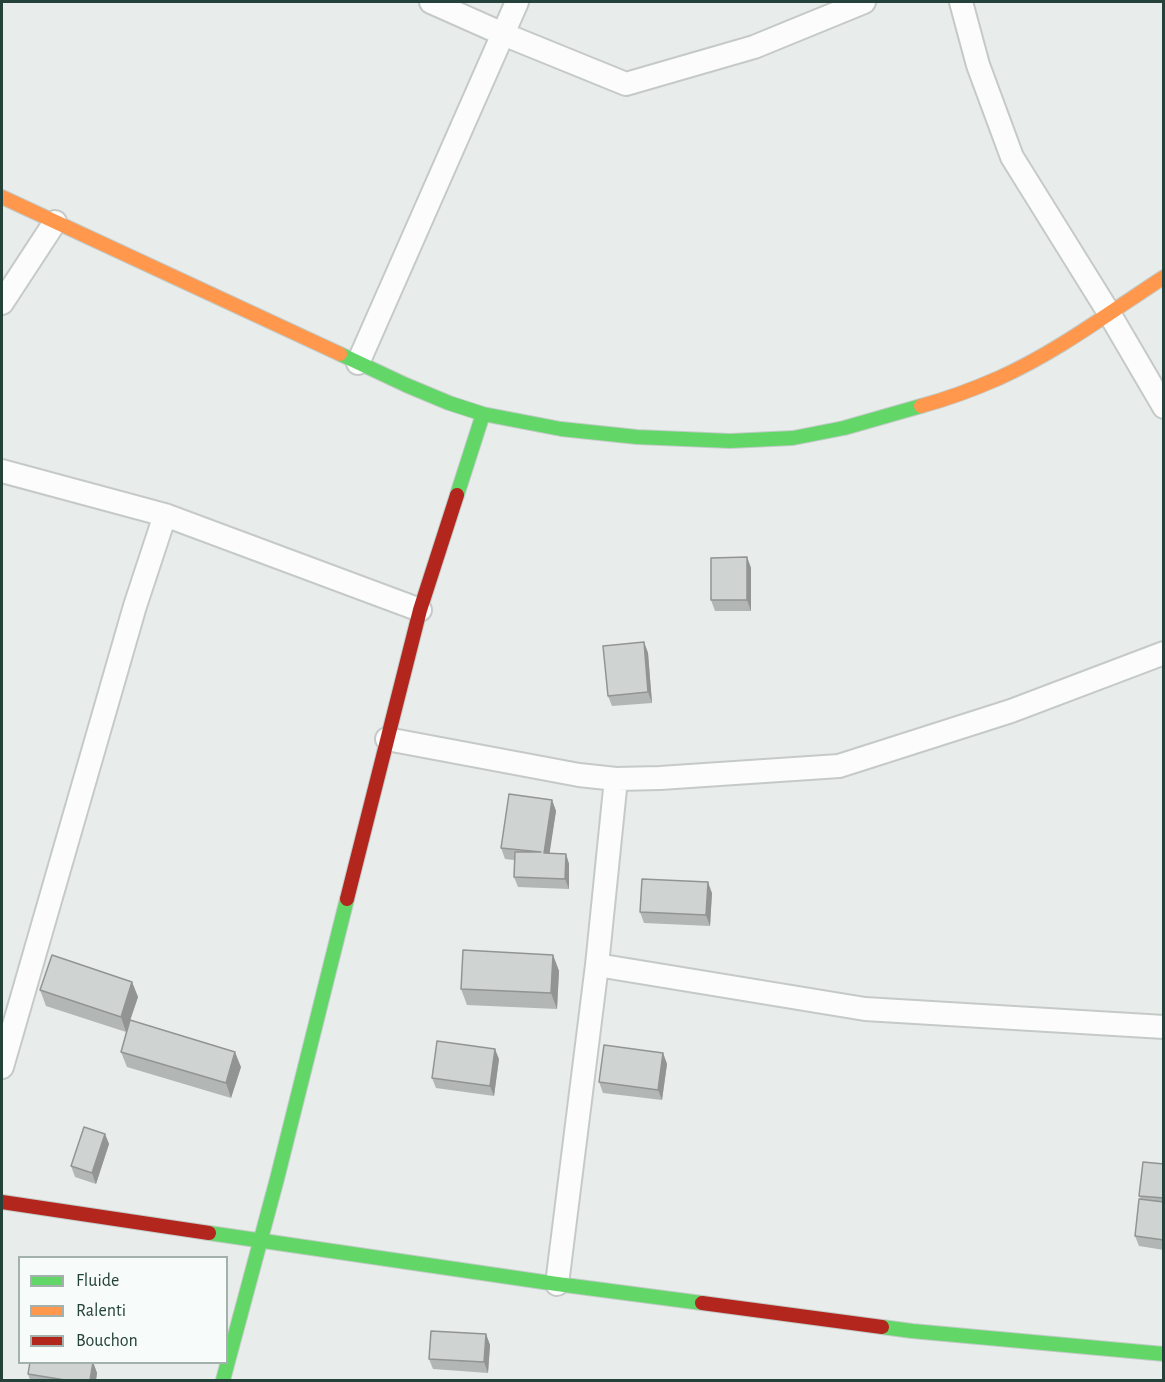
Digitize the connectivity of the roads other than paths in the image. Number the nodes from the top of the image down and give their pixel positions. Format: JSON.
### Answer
{"nodes":[{"id":1,"x":431,"y":2,"type":"edge"},
{"id":2,"x":517,"y":2,"type":"edge"},
{"id":3,"x":864,"y":2,"type":"edge"},
{"id":4,"x":961,"y":2,"type":"edge"},
{"id":5,"x":503,"y":34,"type":"junction"},
{"id":6,"x":2,"y":196,"type":"edge"},
{"id":7,"x":55,"y":222,"type":"junction"},
{"id":8,"x":1164,"y":277,"type":"edge"},
{"id":9,"x":2,"y":303,"type":"edge"},
{"id":10,"x":1109,"y":313,"type":"junction"},
{"id":11,"x":358,"y":363,"type":"junction"},
{"id":12,"x":1164,"y":407,"type":"edge"},
{"id":13,"x":483,"y":414,"type":"junction"},
{"id":14,"x":2,"y":471,"type":"edge"},
{"id":15,"x":165,"y":515,"type":"junction"},
{"id":16,"x":420,"y":610,"type":"junction"},
{"id":17,"x":1164,"y":653,"type":"edge"},
{"id":18,"x":387,"y":739,"type":"junction"},
{"id":19,"x":616,"y":779,"type":"junction"},
{"id":20,"x":597,"y":965,"type":"junction"},
{"id":21,"x":1164,"y":1027,"type":"edge"},
{"id":22,"x":2,"y":1067,"type":"edge"},
{"id":23,"x":2,"y":1202,"type":"edge"},
{"id":24,"x":261,"y":1241,"type":"junction"},
{"id":25,"x":557,"y":1284,"type":"junction"},
{"id":26,"x":1164,"y":1354,"type":"edge"},
{"id":27,"x":228,"y":1362,"type":"edge"},
{"id":28,"x":227,"y":1364,"type":"edge"},
{"id":29,"x":223,"y":1380,"type":"edge"}],
"edges":[{"from":1,"to":5,"type":"street"},
{"from":2,"to":5,"type":"street"},
{"from":3,"to":5,"type":"street"},
{"from":4,"to":10,"type":"street"},
{"from":5,"to":11,"type":"street"},
{"from":6,"to":7,"type":"street"},
{"from":7,"to":9,"type":"street"},
{"from":7,"to":11,"type":"street"},
{"from":8,"to":10,"type":"street"},
{"from":10,"to":12,"type":"street"},
{"from":10,"to":13,"type":"street"},
{"from":11,"to":13,"type":"street"},
{"from":13,"to":16,"type":"street"},
{"from":14,"to":15,"type":"street"},
{"from":15,"to":16,"type":"street"},
{"from":15,"to":22,"type":"street"},
{"from":16,"to":18,"type":"street"},
{"from":17,"to":19,"type":"street"},
{"from":18,"to":19,"type":"street"},
{"from":18,"to":24,"type":"street"},
{"from":19,"to":20,"type":"street"},
{"from":20,"to":21,"type":"street"},
{"from":20,"to":25,"type":"street"},
{"from":23,"to":24,"type":"street"},
{"from":24,"to":25,"type":"street"},
{"from":24,"to":27,"type":"street"},
{"from":25,"to":26,"type":"street"},
{"from":28,"to":29,"type":"street"}]}
